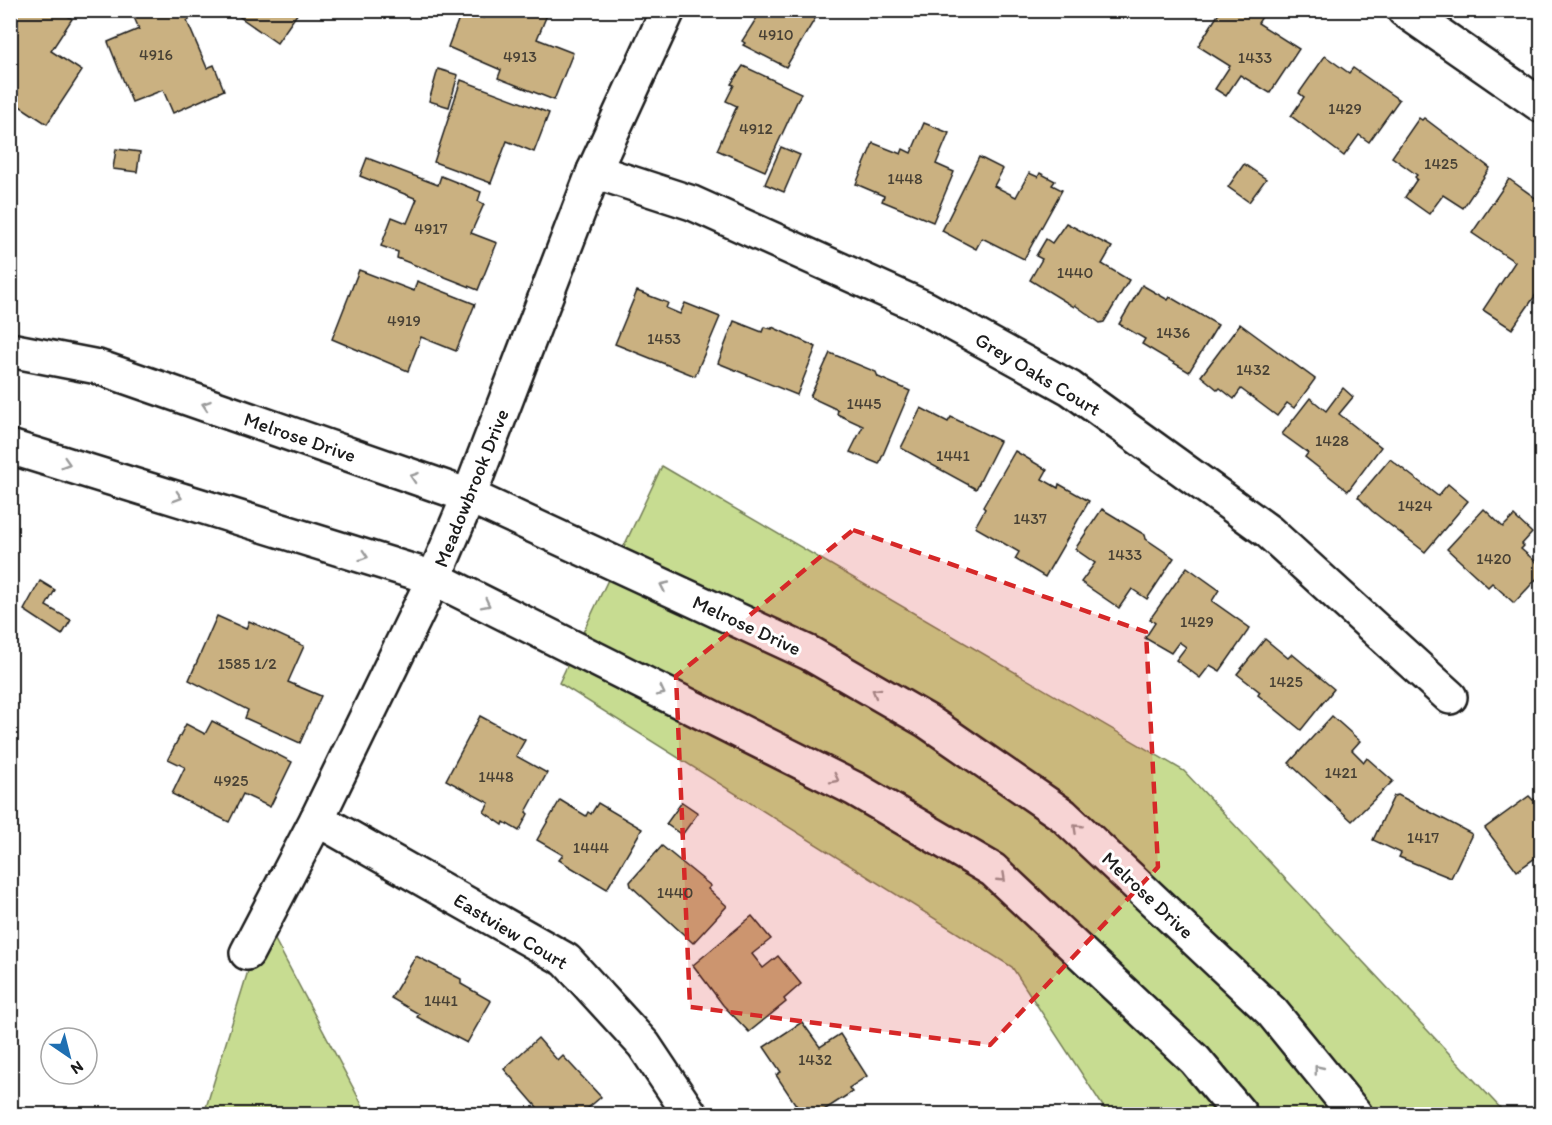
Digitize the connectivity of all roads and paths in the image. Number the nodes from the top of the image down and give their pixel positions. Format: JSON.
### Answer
{"nodes":[{"id":1,"x":668,"y":10,"type":"edge"},
{"id":2,"x":1404,"y":10,"type":"edge"},
{"id":3,"x":1542,"y":106,"type":"edge"},
{"id":4,"x":594,"y":171,"type":"junction"},
{"id":5,"x":10,"y":350,"type":"edge"},
{"id":6,"x":10,"y":447,"type":"edge"},
{"id":7,"x":469,"y":496,"type":"junction"},
{"id":8,"x":434,"y":578,"type":"junction"},
{"id":9,"x":1450,"y":697,"type":"dead end"},
{"id":10,"x":317,"y":819,"type":"junction"},
{"id":11,"x":247,"y":953,"type":"dead end"},
{"id":12,"x":690,"y":1114,"type":"edge"},
{"id":13,"x":1240,"y":1114,"type":"edge"},
{"id":14,"x":1355,"y":1114,"type":"edge"}],
"edges":[{"from":1,"to":4,"type":"main road","name":"Meadowbrook Drive"},
{"from":2,"to":3,"type":"main road"},
{"from":4,"to":7,"type":"main road","name":"Meadowbrook Drive"},
{"from":4,"to":9,"type":"main road","name":"Grey Oaks Court"},
{"from":7,"to":5,"type":"main road","name":"Melrose Drive","one_way":true},
{"from":6,"to":8,"type":"main road","one_way":true},
{"from":7,"to":8,"type":"main road","name":"Meadowbrook Drive"},
{"from":14,"to":7,"type":"main road","name":"Melrose Drive","one_way":true},
{"from":8,"to":10,"type":"main road","name":"Meadowbrook Drive"},
{"from":8,"to":13,"type":"main road","one_way":true},
{"from":10,"to":11,"type":"main road","name":"Meadowbrook Drive"},
{"from":10,"to":12,"type":"main road","name":"Eastview Court"}]}
